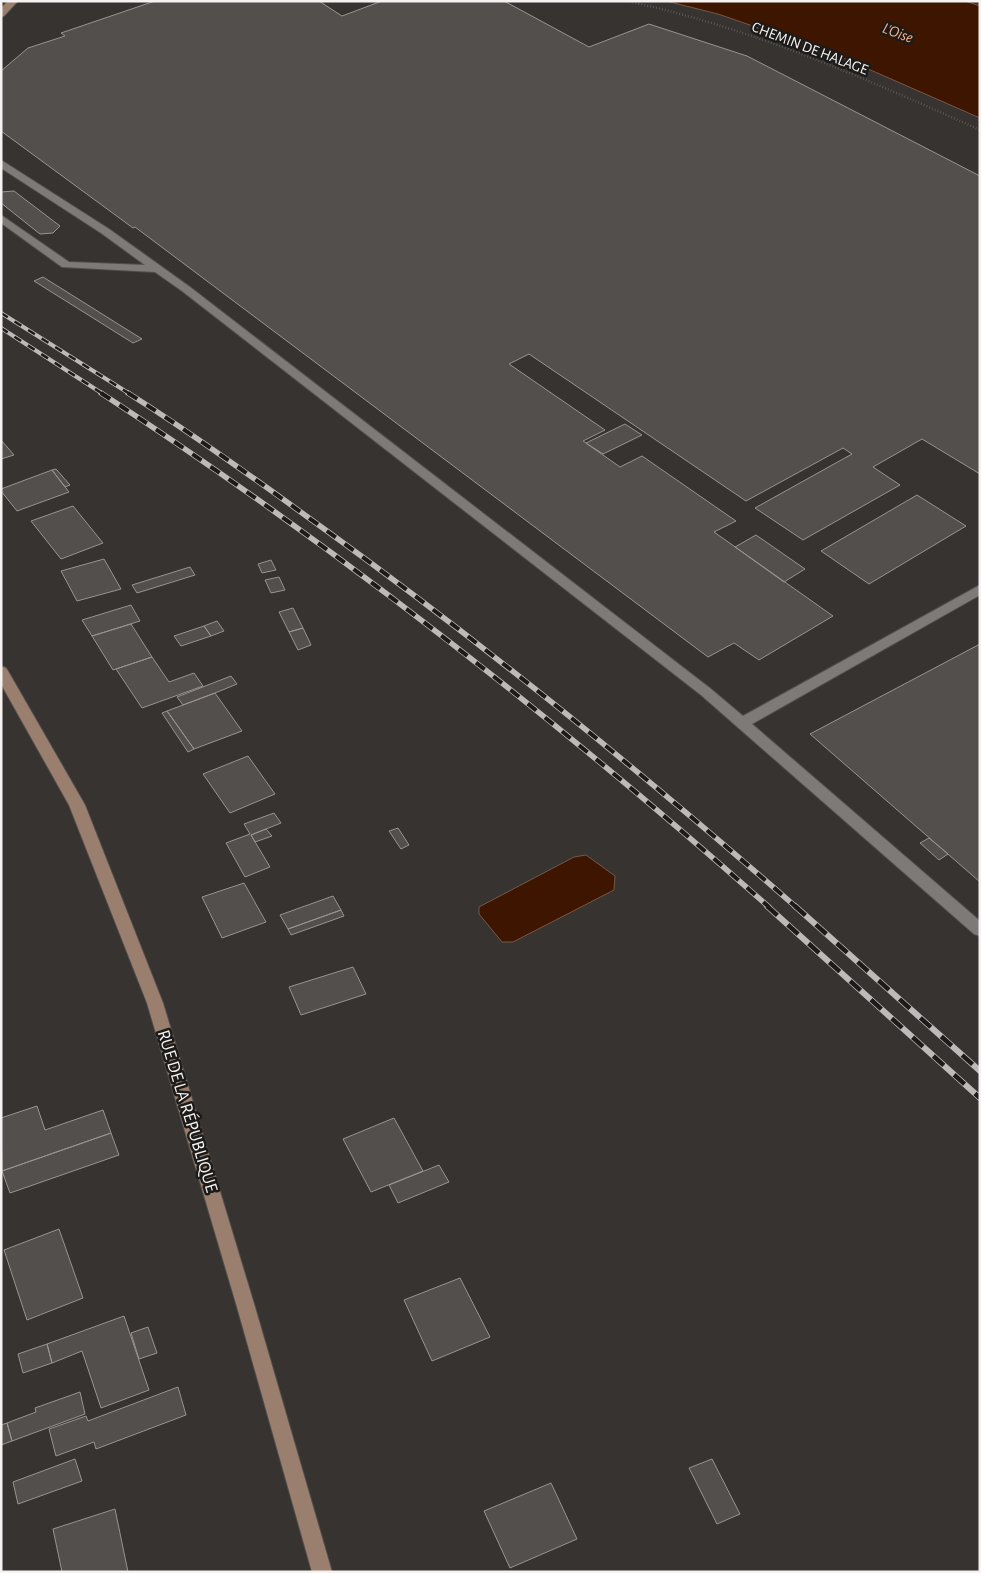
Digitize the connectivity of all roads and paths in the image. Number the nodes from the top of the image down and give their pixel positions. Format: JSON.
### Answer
{"nodes":[{"id":1,"x":13,"y":1,"type":"edge"},
{"id":2,"x":626,"y":1,"type":"edge"},
{"id":3,"x":1,"y":14,"type":"edge"},
{"id":4,"x":980,"y":130,"type":"edge"},
{"id":5,"x":1,"y":163,"type":"edge"},
{"id":6,"x":1,"y":218,"type":"edge"},
{"id":7,"x":158,"y":269,"type":"junction"},
{"id":8,"x":980,"y":589,"type":"edge"},
{"id":9,"x":1,"y":671,"type":"edge"},
{"id":10,"x":742,"y":723,"type":"junction"},
{"id":11,"x":980,"y":930,"type":"edge"},
{"id":12,"x":322,"y":1572,"type":"edge"}],
"edges":[{"from":1,"to":3,"type":"main road"},
{"from":2,"to":4,"type":"path","name":"CHEMIN DE HALAGE"},
{"from":5,"to":7,"type":"lane"},
{"from":6,"to":7,"type":"lane"},
{"from":7,"to":10,"type":"lane"},
{"from":8,"to":10,"type":"lane"},
{"from":9,"to":12,"type":"main road","name":"RUE DE LA RÉPUBLIQUE"},
{"from":10,"to":11,"type":"lane"}]}
